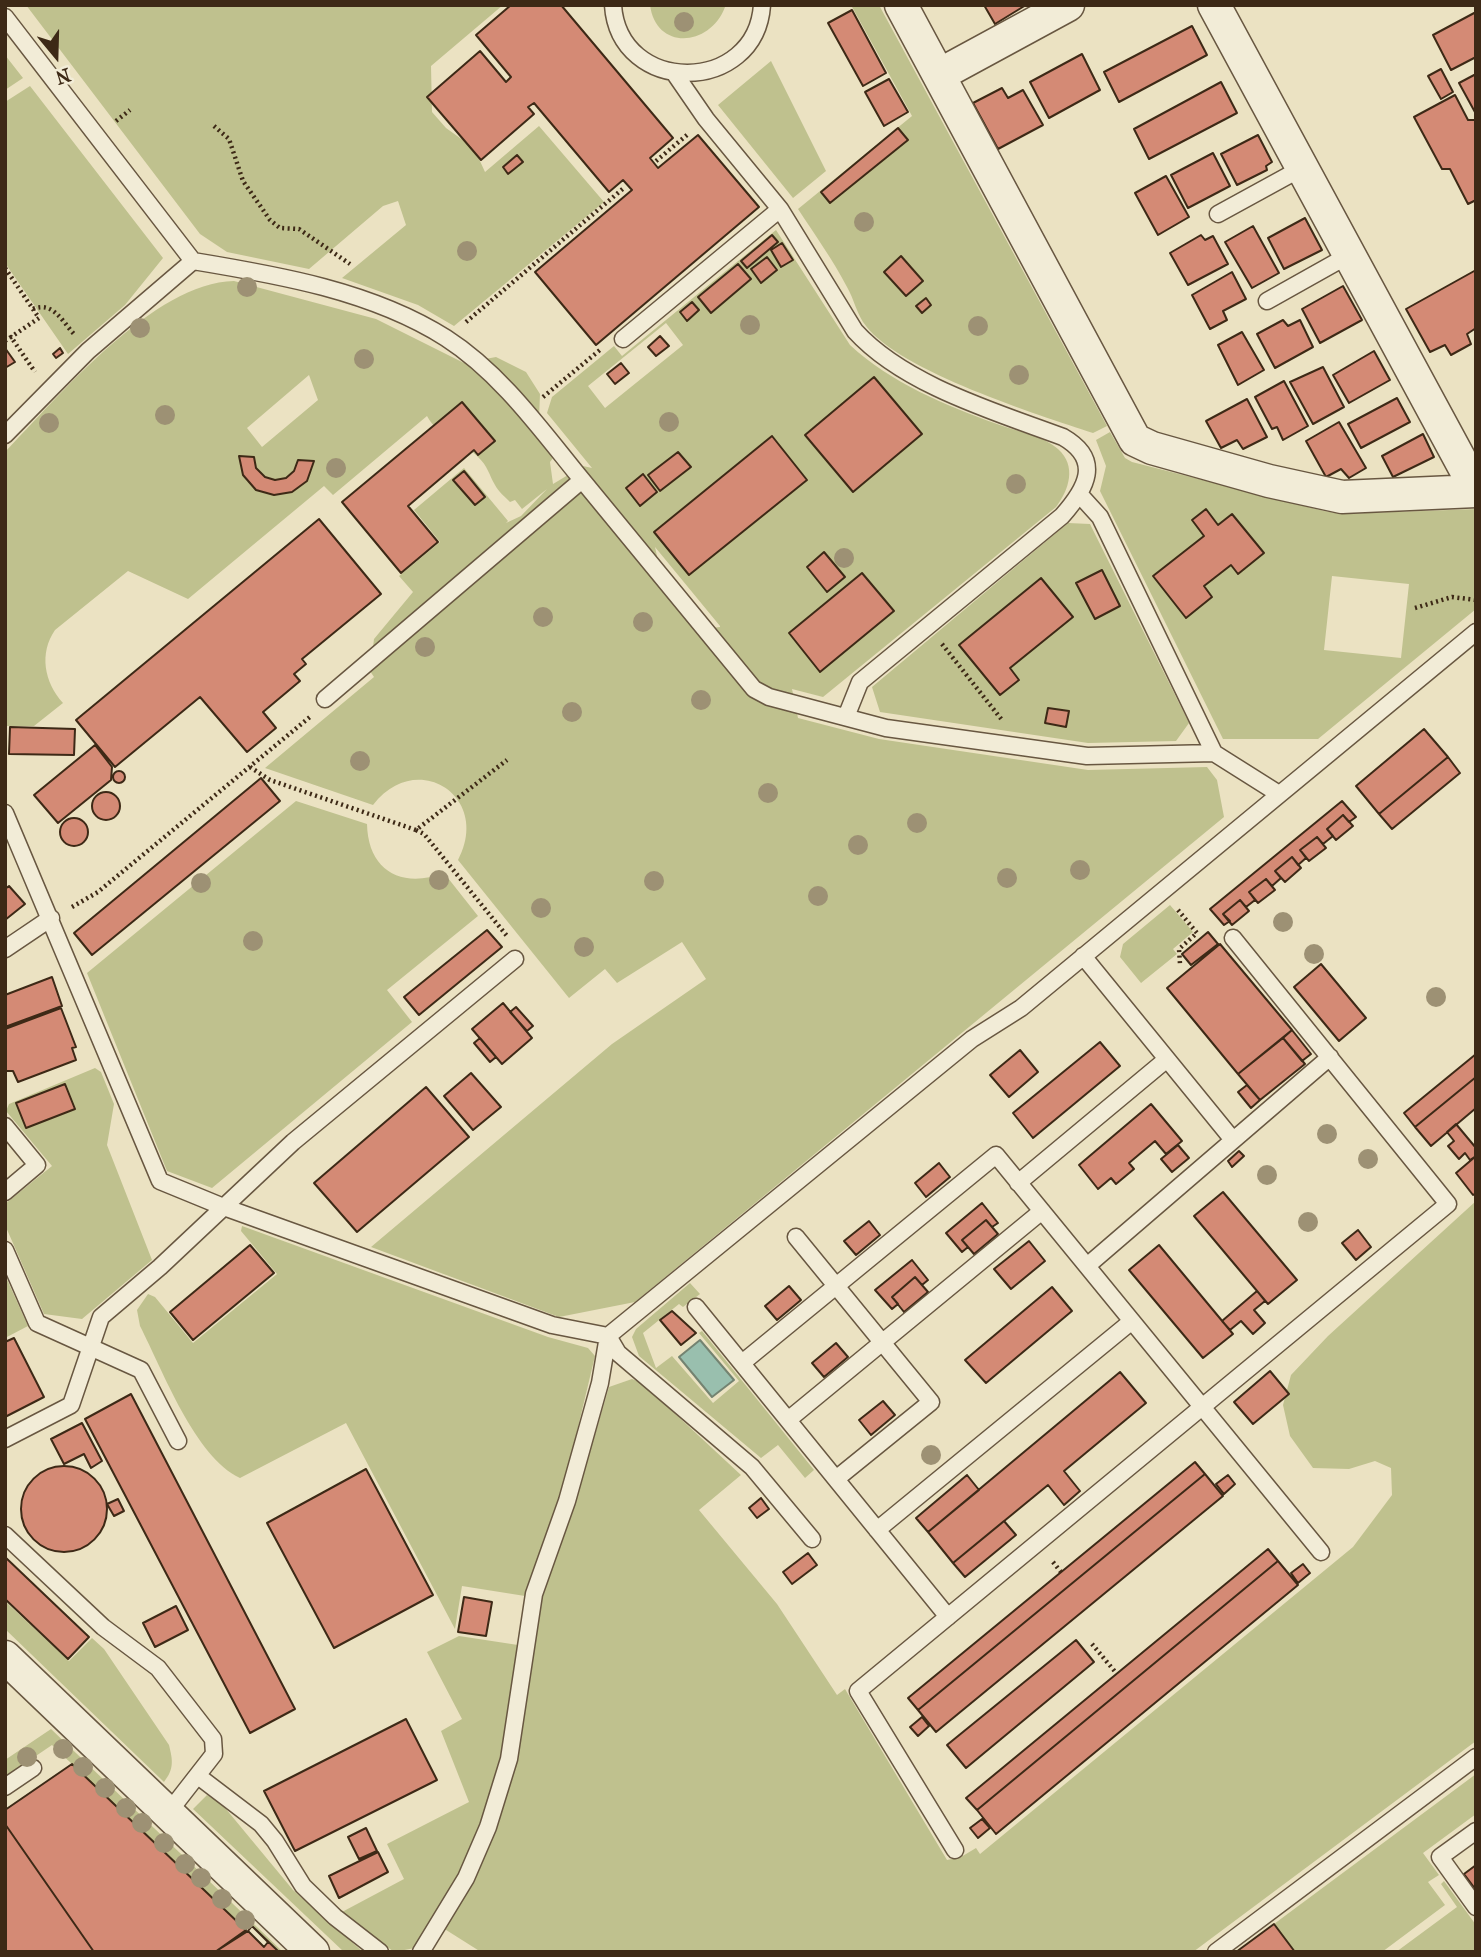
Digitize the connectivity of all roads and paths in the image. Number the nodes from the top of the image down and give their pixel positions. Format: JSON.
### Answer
{"nodes":[{"id":1,"x":613,"y":5,"type":"edge"},
{"id":2,"x":762,"y":5,"type":"edge"},
{"id":3,"x":901,"y":5,"type":"edge"},
{"id":4,"x":1068,"y":5,"type":"edge"},
{"id":5,"x":1214,"y":5,"type":"edge"},
{"id":6,"x":5,"y":17,"type":"edge"},
{"id":7,"x":675,"y":74,"type":"junction"},
{"id":8,"x":939,"y":75,"type":"junction"},
{"id":9,"x":706,"y":119,"type":"junction"},
{"id":10,"x":214,"y":126,"type":"dead end"},
{"id":11,"x":656,"y":161,"type":"dead end"},
{"id":12,"x":1302,"y":168,"type":"junction"},
{"id":13,"x":625,"y":187,"type":"dead end"},
{"id":14,"x":780,"y":209,"type":"junction"},
{"id":15,"x":1218,"y":214,"type":"dead end"},
{"id":16,"x":1349,"y":255,"type":"junction"},
{"id":17,"x":193,"y":261,"type":"junction"},
{"id":18,"x":350,"y":264,"type":"dead end"},
{"id":19,"x":5,"y":268,"type":"edge"},
{"id":20,"x":1267,"y":301,"type":"dead end"},
{"id":21,"x":33,"y":309,"type":"junction"},
{"id":22,"x":11,"y":337,"type":"junction"},
{"id":23,"x":447,"y":338,"type":"junction"},
{"id":24,"x":623,"y":339,"type":"joint"},
{"id":25,"x":5,"y":341,"type":"edge"},
{"id":26,"x":88,"y":351,"type":"junction"},
{"id":27,"x":28,"y":380,"type":"dead end"},
{"id":28,"x":526,"y":412,"type":"junction"},
{"id":29,"x":5,"y":435,"type":"edge"},
{"id":30,"x":582,"y":480,"type":"junction"},
{"id":31,"x":1476,"y":490,"type":"edge"},
{"id":32,"x":1080,"y":495,"type":"junction"},
{"id":33,"x":1476,"y":600,"type":"edge"},
{"id":34,"x":1415,"y":608,"type":"dead end"},
{"id":35,"x":928,"y":626,"type":"junction"},
{"id":36,"x":1476,"y":632,"type":"edge"},
{"id":37,"x":325,"y":699,"type":"joint"},
{"id":38,"x":846,"y":717,"type":"junction"},
{"id":39,"x":1024,"y":748,"type":"junction"},
{"id":40,"x":1214,"y":753,"type":"junction"},
{"id":41,"x":507,"y":760,"type":"dead end"},
{"id":42,"x":250,"y":767,"type":"junction"},
{"id":43,"x":1279,"y":794,"type":"junction"},
{"id":44,"x":5,"y":813,"type":"edge"},
{"id":45,"x":416,"y":830,"type":"junction"},
{"id":46,"x":51,"y":918,"type":"junction"},
{"id":47,"x":1198,"y":933,"type":"dead end"},
{"id":48,"x":1233,"y":938,"type":"dead end"},
{"id":49,"x":5,"y":949,"type":"edge"},
{"id":50,"x":1083,"y":956,"type":"junction"},
{"id":51,"x":515,"y":959,"type":"joint"},
{"id":52,"x":1180,"y":964,"type":"dead end"},
{"id":53,"x":1330,"y":1057,"type":"junction"},
{"id":54,"x":1167,"y":1059,"type":"junction"},
{"id":55,"x":5,"y":1126,"type":"edge"},
{"id":56,"x":1233,"y":1140,"type":"junction"},
{"id":57,"x":1018,"y":1183,"type":"junction"},
{"id":58,"x":5,"y":1192,"type":"edge"},
{"id":59,"x":221,"y":1206,"type":"junction"},
{"id":60,"x":1042,"y":1211,"type":"junction"},
{"id":61,"x":796,"y":1237,"type":"dead end"},
{"id":62,"x":5,"y":1250,"type":"edge"},
{"id":63,"x":1087,"y":1266,"type":"junction"},
{"id":64,"x":836,"y":1286,"type":"junction"},
{"id":65,"x":696,"y":1307,"type":"dead end"},
{"id":66,"x":1132,"y":1321,"type":"junction"},
{"id":67,"x":608,"y":1336,"type":"junction"},
{"id":68,"x":882,"y":1342,"type":"junction"},
{"id":69,"x":90,"y":1348,"type":"junction"},
{"id":70,"x":742,"y":1363,"type":"junction"},
{"id":71,"x":1202,"y":1407,"type":"junction"},
{"id":72,"x":788,"y":1420,"type":"junction"},
{"id":73,"x":5,"y":1439,"type":"edge"},
{"id":74,"x":178,"y":1441,"type":"dead end"},
{"id":75,"x":836,"y":1479,"type":"junction"},
{"id":76,"x":877,"y":1530,"type":"junction"},
{"id":77,"x":5,"y":1535,"type":"edge"},
{"id":78,"x":812,"y":1539,"type":"dead end"},
{"id":79,"x":1321,"y":1552,"type":"dead end"},
{"id":80,"x":947,"y":1617,"type":"junction"},
{"id":81,"x":1092,"y":1644,"type":"dead end"},
{"id":82,"x":5,"y":1657,"type":"edge"},
{"id":83,"x":1116,"y":1674,"type":"dead end"},
{"id":84,"x":1476,"y":1757,"type":"edge"},
{"id":85,"x":33,"y":1768,"type":"dead end"},
{"id":86,"x":198,"y":1776,"type":"junction"},
{"id":87,"x":5,"y":1787,"type":"edge"},
{"id":88,"x":168,"y":1812,"type":"junction"},
{"id":89,"x":1476,"y":1831,"type":"edge"},
{"id":90,"x":955,"y":1850,"type":"dead end"},
{"id":91,"x":1476,"y":1907,"type":"edge"},
{"id":92,"x":313,"y":1952,"type":"edge"},
{"id":93,"x":380,"y":1952,"type":"edge"},
{"id":94,"x":421,"y":1952,"type":"edge"},
{"id":95,"x":1216,"y":1952,"type":"edge"}],
"edges":[{"from":1,"to":7,"type":"lane"},
{"from":2,"to":7,"type":"lane"},
{"from":3,"to":8,"type":"street"},
{"from":4,"to":8,"type":"street"},
{"from":5,"to":12,"type":"street"},
{"from":6,"to":17,"type":"lane"},
{"from":7,"to":9,"type":"lane"},
{"from":8,"to":31,"type":"street"},
{"from":9,"to":11,"type":"path"},
{"from":9,"to":14,"type":"lane"},
{"from":10,"to":18,"type":"path"},
{"from":12,"to":15,"type":"lane"},
{"from":12,"to":16,"type":"street"},
{"from":13,"to":23,"type":"path"},
{"from":14,"to":24,"type":"lane"},
{"from":14,"to":32,"type":"lane"},
{"from":16,"to":20,"type":"lane"},
{"from":16,"to":31,"type":"street"},
{"from":17,"to":23,"type":"lane"},
{"from":17,"to":26,"type":"lane"},
{"from":19,"to":21,"type":"path"},
{"from":21,"to":22,"type":"path"},
{"from":21,"to":26,"type":"path"},
{"from":22,"to":25,"type":"path"},
{"from":22,"to":27,"type":"path"},
{"from":23,"to":28,"type":"lane"},
{"from":24,"to":28,"type":"path"},
{"from":26,"to":29,"type":"lane"},
{"from":28,"to":30,"type":"lane"},
{"from":30,"to":37,"type":"lane"},
{"from":30,"to":38,"type":"lane"},
{"from":32,"to":35,"type":"lane"},
{"from":32,"to":40,"type":"lane"},
{"from":33,"to":34,"type":"path"},
{"from":35,"to":38,"type":"lane"},
{"from":35,"to":39,"type":"path"},
{"from":36,"to":43,"type":"lane"},
{"from":37,"to":42,"type":"path"},
{"from":38,"to":39,"type":"lane"},
{"from":39,"to":40,"type":"lane"},
{"from":40,"to":43,"type":"lane"},
{"from":41,"to":45,"type":"path"},
{"from":42,"to":45,"type":"path"},
{"from":42,"to":46,"type":"path"},
{"from":43,"to":50,"type":"lane"},
{"from":44,"to":46,"type":"lane"},
{"from":45,"to":51,"type":"path"},
{"from":46,"to":49,"type":"lane"},
{"from":46,"to":59,"type":"lane"},
{"from":47,"to":52,"type":"path"},
{"from":48,"to":53,"type":"lane"},
{"from":50,"to":54,"type":"lane"},
{"from":50,"to":67,"type":"lane"},
{"from":51,"to":59,"type":"lane"},
{"from":53,"to":56,"type":"lane"},
{"from":53,"to":71,"type":"lane"},
{"from":54,"to":56,"type":"lane"},
{"from":54,"to":57,"type":"lane"},
{"from":55,"to":58,"type":"lane"},
{"from":56,"to":63,"type":"lane"},
{"from":57,"to":60,"type":"lane"},
{"from":57,"to":64,"type":"lane"},
{"from":59,"to":67,"type":"lane"},
{"from":59,"to":69,"type":"lane"},
{"from":60,"to":63,"type":"lane"},
{"from":60,"to":68,"type":"lane"},
{"from":61,"to":64,"type":"lane"},
{"from":62,"to":69,"type":"lane"},
{"from":63,"to":66,"type":"lane"},
{"from":64,"to":68,"type":"lane"},
{"from":64,"to":70,"type":"lane"},
{"from":65,"to":70,"type":"lane"},
{"from":66,"to":71,"type":"lane"},
{"from":66,"to":76,"type":"lane"},
{"from":67,"to":78,"type":"lane"},
{"from":67,"to":94,"type":"lane"},
{"from":68,"to":72,"type":"lane"},
{"from":68,"to":75,"type":"lane"},
{"from":69,"to":73,"type":"lane"},
{"from":69,"to":74,"type":"lane"},
{"from":70,"to":72,"type":"lane"},
{"from":71,"to":79,"type":"lane"},
{"from":71,"to":80,"type":"lane"},
{"from":72,"to":75,"type":"lane"},
{"from":75,"to":76,"type":"lane"},
{"from":76,"to":80,"type":"lane"},
{"from":77,"to":86,"type":"lane"},
{"from":80,"to":90,"type":"lane"},
{"from":81,"to":83,"type":"path"},
{"from":82,"to":88,"type":"street"},
{"from":84,"to":95,"type":"lane"},
{"from":85,"to":87,"type":"lane"},
{"from":86,"to":88,"type":"lane"},
{"from":86,"to":93,"type":"lane"},
{"from":88,"to":92,"type":"street"},
{"from":89,"to":91,"type":"lane"}]}
